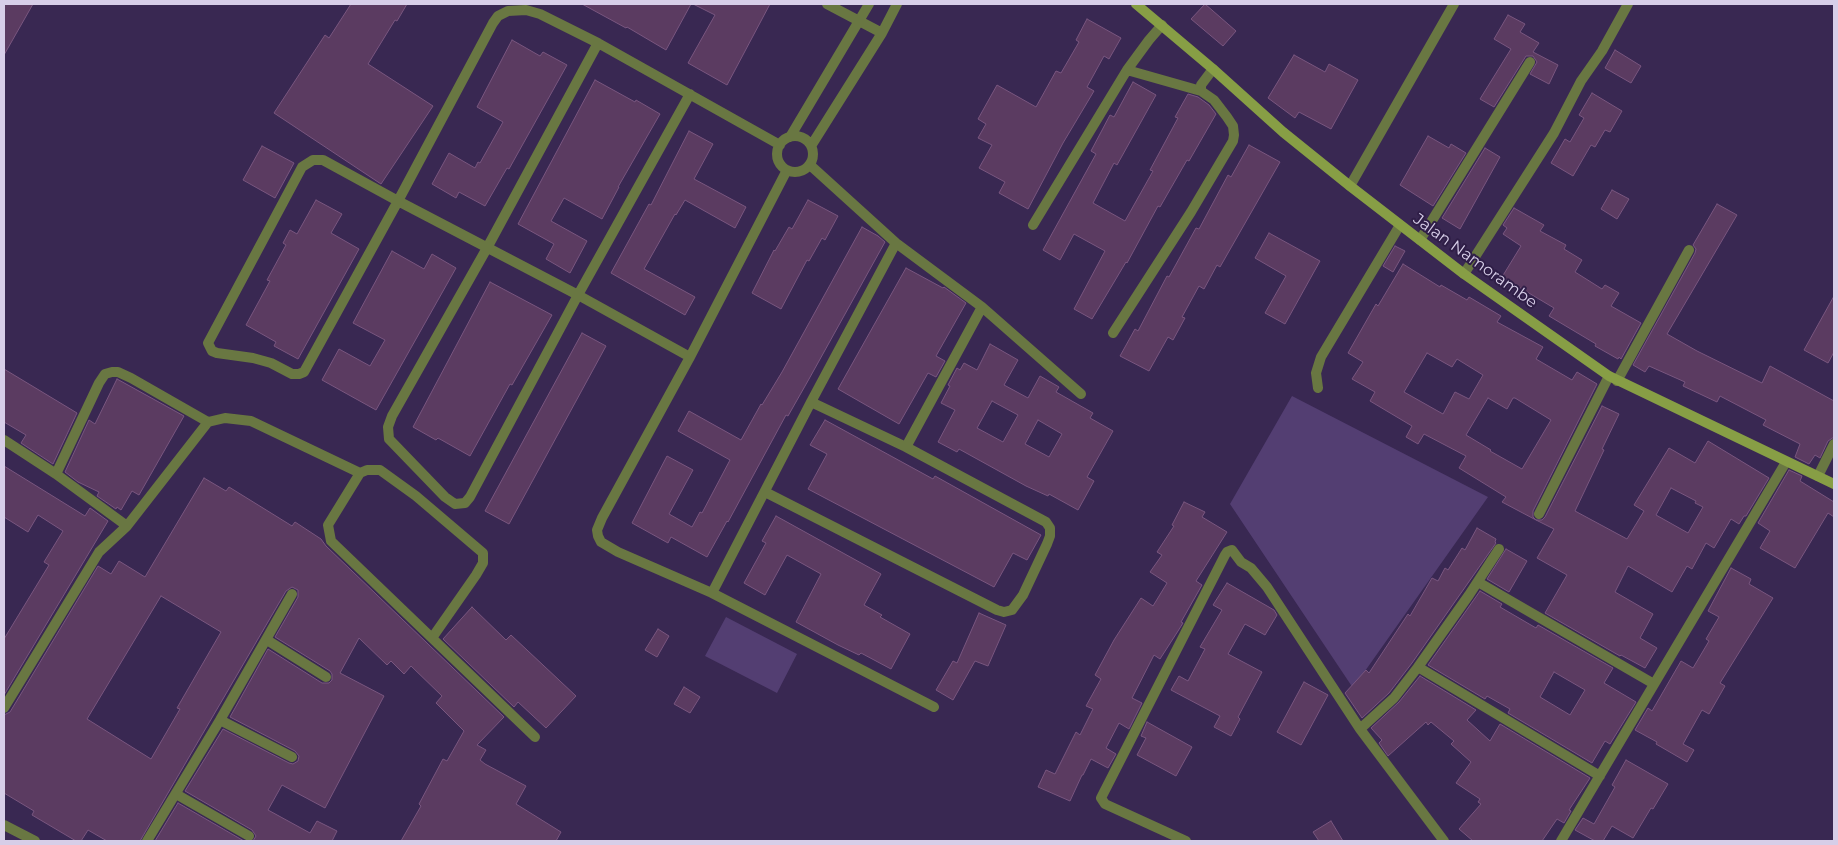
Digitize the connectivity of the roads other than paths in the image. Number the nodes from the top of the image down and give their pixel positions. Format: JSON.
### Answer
{"nodes":[{"id":1,"x":826,"y":4,"type":"edge"},
{"id":2,"x":868,"y":4,"type":"edge"},
{"id":3,"x":897,"y":4,"type":"edge"},
{"id":4,"x":1136,"y":4,"type":"edge"},
{"id":5,"x":1454,"y":4,"type":"edge"},
{"id":6,"x":1628,"y":4,"type":"edge"},
{"id":7,"x":860,"y":20,"type":"junction"},
{"id":8,"x":1162,"y":25,"type":"junction"},
{"id":9,"x":882,"y":33,"type":"junction"},
{"id":10,"x":598,"y":43,"type":"junction"},
{"id":11,"x":1530,"y":62,"type":"dead end"},
{"id":12,"x":1213,"y":69,"type":"junction"},
{"id":13,"x":1128,"y":70,"type":"junction"},
{"id":14,"x":1201,"y":91,"type":"junction"},
{"id":15,"x":690,"y":94,"type":"junction"},
{"id":16,"x":790,"y":137,"type":"junction"},
{"id":17,"x":780,"y":145,"type":"junction"},
{"id":18,"x":811,"y":146,"type":"junction"},
{"id":19,"x":810,"y":165,"type":"junction"},
{"id":20,"x":787,"y":170,"type":"junction"},
{"id":21,"x":1350,"y":186,"type":"junction"},
{"id":22,"x":398,"y":201,"type":"junction"},
{"id":23,"x":1033,"y":225,"type":"dead end"},
{"id":24,"x":1400,"y":225,"type":"junction"},
{"id":25,"x":1420,"y":240,"type":"junction"},
{"id":26,"x":896,"y":243,"type":"junction"},
{"id":27,"x":486,"y":248,"type":"junction"},
{"id":28,"x":1690,"y":250,"type":"dead end"},
{"id":29,"x":1464,"y":274,"type":"junction"},
{"id":30,"x":578,"y":295,"type":"junction"},
{"id":31,"x":982,"y":307,"type":"junction"},
{"id":32,"x":1113,"y":333,"type":"dead end"},
{"id":33,"x":690,"y":357,"type":"junction"},
{"id":34,"x":1613,"y":378,"type":"junction"},
{"id":35,"x":1318,"y":388,"type":"dead end"},
{"id":36,"x":1081,"y":394,"type":"dead end"},
{"id":37,"x":811,"y":402,"type":"junction"},
{"id":38,"x":208,"y":422,"type":"junction"},
{"id":39,"x":4,"y":440,"type":"edge"},
{"id":40,"x":1834,"y":444,"type":"edge"},
{"id":41,"x":906,"y":447,"type":"junction"},
{"id":42,"x":1786,"y":462,"type":"junction"},
{"id":43,"x":360,"y":473,"type":"junction"},
{"id":44,"x":56,"y":474,"type":"junction"},
{"id":45,"x":1818,"y":476,"type":"junction"},
{"id":46,"x":1834,"y":484,"type":"edge"},
{"id":47,"x":765,"y":492,"type":"junction"},
{"id":48,"x":1539,"y":514,"type":"dead end"},
{"id":49,"x":127,"y":526,"type":"junction"},
{"id":50,"x":1499,"y":549,"type":"dead end"},
{"id":51,"x":1478,"y":582,"type":"junction"},
{"id":52,"x":292,"y":594,"type":"dead end"},
{"id":53,"x":712,"y":594,"type":"junction"},
{"id":54,"x":432,"y":638,"type":"junction"},
{"id":55,"x":267,"y":640,"type":"junction"},
{"id":56,"x":1418,"y":667,"type":"junction"},
{"id":57,"x":326,"y":677,"type":"dead end"},
{"id":58,"x":1654,"y":684,"type":"junction"},
{"id":59,"x":934,"y":707,"type":"dead end"},
{"id":60,"x":4,"y":708,"type":"edge"},
{"id":61,"x":220,"y":720,"type":"junction"},
{"id":62,"x":1360,"y":729,"type":"junction"},
{"id":63,"x":535,"y":736,"type":"dead end"},
{"id":64,"x":292,"y":757,"type":"dead end"},
{"id":65,"x":1600,"y":776,"type":"junction"},
{"id":66,"x":176,"y":794,"type":"junction"},
{"id":67,"x":4,"y":825,"type":"edge"},
{"id":68,"x":249,"y":836,"type":"dead end"},
{"id":69,"x":34,"y":841,"type":"edge"},
{"id":70,"x":147,"y":841,"type":"edge"},
{"id":71,"x":1186,"y":841,"type":"edge"},
{"id":72,"x":1444,"y":841,"type":"edge"},
{"id":73,"x":1561,"y":841,"type":"edge"}],
"edges":[{"from":1,"to":7,"type":"street"},
{"from":2,"to":7,"type":"street"},
{"from":3,"to":9,"type":"street"},
{"from":4,"to":8,"type":"main road","name":"Jalan Namorambe"},
{"from":5,"to":21,"type":"street"},
{"from":6,"to":29,"type":"street"},
{"from":7,"to":9,"type":"street"},
{"from":7,"to":16,"type":"street"},
{"from":8,"to":12,"type":"main road","name":"Jalan Namorambe"},
{"from":8,"to":13,"type":"street"},
{"from":9,"to":18,"type":"street"},
{"from":10,"to":15,"type":"street"},
{"from":10,"to":22,"type":"street"},
{"from":10,"to":27,"type":"street"},
{"from":11,"to":25,"type":"street"},
{"from":12,"to":14,"type":"street"},
{"from":12,"to":21,"type":"main road","name":"Jalan Namorambe"},
{"from":13,"to":14,"type":"street"},
{"from":13,"to":23,"type":"street"},
{"from":14,"to":32,"type":"street"},
{"from":15,"to":17,"type":"street"},
{"from":15,"to":30,"type":"street"},
{"from":16,"to":17,"type":"street"},
{"from":16,"to":18,"type":"street"},
{"from":17,"to":20,"type":"street"},
{"from":18,"to":19,"type":"street"},
{"from":19,"to":20,"type":"street"},
{"from":19,"to":26,"type":"street"},
{"from":20,"to":33,"type":"street"},
{"from":21,"to":24,"type":"main road","name":"Jalan Namorambe"},
{"from":22,"to":22,"type":"street"},
{"from":22,"to":27,"type":"street"},
{"from":24,"to":25,"type":"main road","name":"Jalan Namorambe"},
{"from":24,"to":35,"type":"street"},
{"from":25,"to":29,"type":"main road","name":"Jalan Namorambe"},
{"from":26,"to":31,"type":"street"},
{"from":26,"to":37,"type":"street"},
{"from":27,"to":30,"type":"street"},
{"from":27,"to":30,"type":"street"},
{"from":28,"to":34,"type":"street"},
{"from":29,"to":34,"type":"main road","name":"Jalan Namorambe"},
{"from":30,"to":33,"type":"street"},
{"from":31,"to":36,"type":"street"},
{"from":31,"to":41,"type":"street"},
{"from":33,"to":53,"type":"street"},
{"from":34,"to":42,"type":"main road","name":"Jalan Namorambe"},
{"from":34,"to":48,"type":"street"},
{"from":37,"to":41,"type":"street"},
{"from":37,"to":47,"type":"street"},
{"from":38,"to":43,"type":"street"},
{"from":38,"to":44,"type":"street"},
{"from":38,"to":49,"type":"street"},
{"from":39,"to":44,"type":"street"},
{"from":40,"to":45,"type":"street"},
{"from":41,"to":47,"type":"street"},
{"from":42,"to":45,"type":"main road","name":"Jalan Namorambe"},
{"from":42,"to":58,"type":"street"},
{"from":43,"to":54,"type":"street"},
{"from":43,"to":54,"type":"street"},
{"from":44,"to":49,"type":"street"},
{"from":45,"to":46,"type":"main road","name":"Jalan Namorambe"},
{"from":47,"to":53,"type":"street"},
{"from":49,"to":60,"type":"street"},
{"from":50,"to":51,"type":"street"},
{"from":51,"to":56,"type":"street"},
{"from":51,"to":58,"type":"street"},
{"from":52,"to":55,"type":"street"},
{"from":53,"to":59,"type":"street"},
{"from":54,"to":63,"type":"street"},
{"from":55,"to":57,"type":"street"},
{"from":55,"to":61,"type":"street"},
{"from":56,"to":62,"type":"street"},
{"from":56,"to":65,"type":"street"},
{"from":58,"to":65,"type":"street"},
{"from":61,"to":64,"type":"street"},
{"from":61,"to":66,"type":"street"},
{"from":62,"to":71,"type":"street"},
{"from":62,"to":72,"type":"street"},
{"from":65,"to":73,"type":"street"},
{"from":66,"to":68,"type":"street"},
{"from":66,"to":70,"type":"street"},
{"from":67,"to":69,"type":"street"}]}
